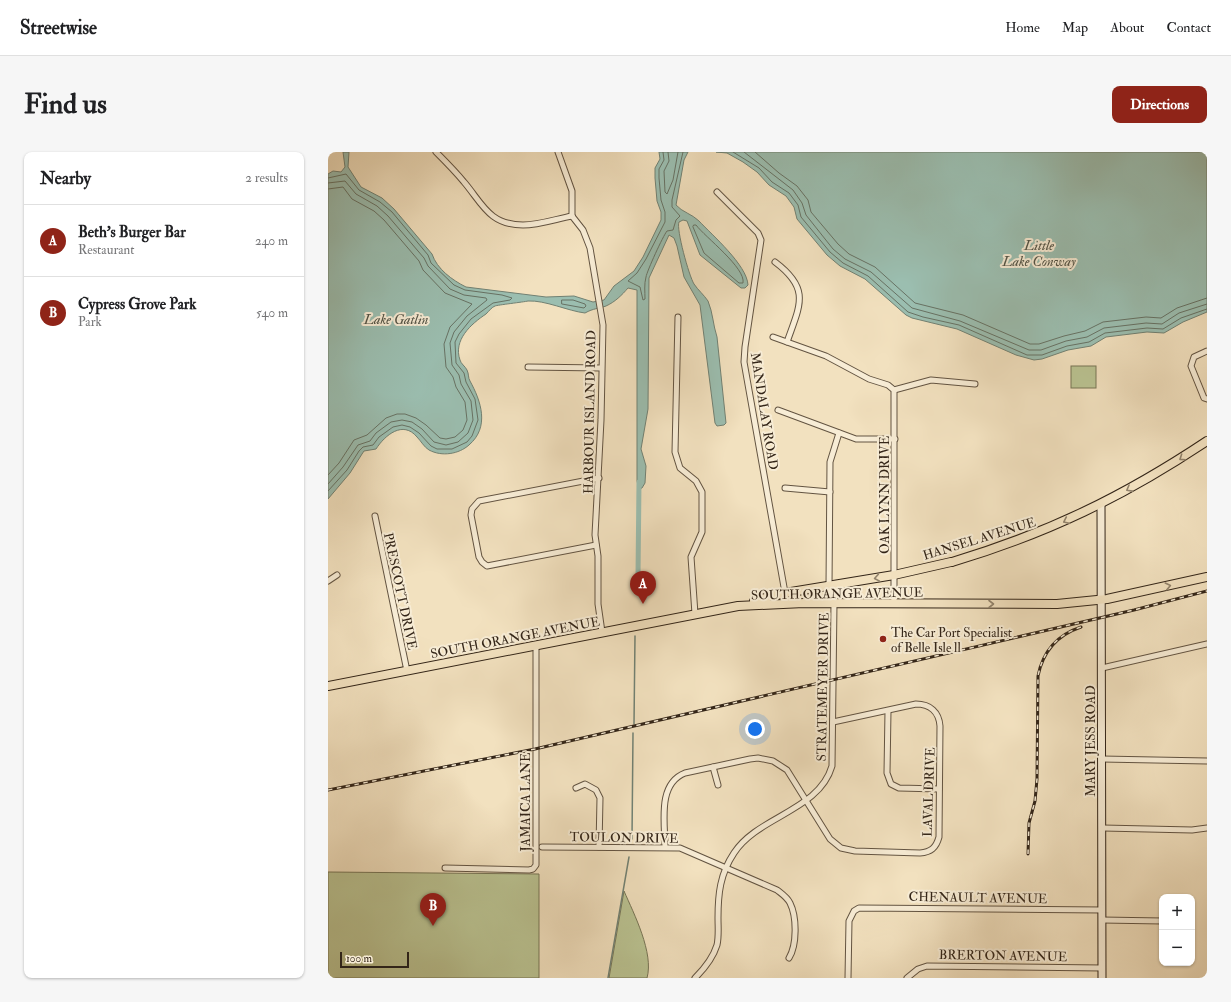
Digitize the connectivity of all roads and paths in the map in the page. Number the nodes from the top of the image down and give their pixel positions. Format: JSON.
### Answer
{"nodes":[{"id":1,"x":436,"y":152,"type":"edge"},
{"id":2,"x":558,"y":152,"type":"edge"},
{"id":3,"x":717,"y":192,"type":"dead end"},
{"id":4,"x":572,"y":216,"type":"junction"},
{"id":5,"x":775,"y":262,"type":"dead end"},
{"id":6,"x":678,"y":317,"type":"dead end"},
{"id":7,"x":772,"y":337,"type":"dead end"},
{"id":8,"x":787,"y":342,"type":"junction"},
{"id":9,"x":1207,"y":351,"type":"edge"},
{"id":10,"x":528,"y":367,"type":"dead end"},
{"id":11,"x":601,"y":368,"type":"junction"},
{"id":12,"x":975,"y":384,"type":"dead end"},
{"id":13,"x":893,"y":389,"type":"junction"},
{"id":14,"x":1207,"y":399,"type":"edge"},
{"id":15,"x":778,"y":410,"type":"dead end"},
{"id":16,"x":840,"y":433,"type":"junction"},
{"id":17,"x":895,"y":439,"type":"junction"},
{"id":18,"x":1207,"y":441,"type":"edge"},
{"id":19,"x":599,"y":478,"type":"junction"},
{"id":20,"x":785,"y":488,"type":"dead end"},
{"id":21,"x":830,"y":492,"type":"junction"},
{"id":22,"x":1102,"y":504,"type":"junction"},
{"id":23,"x":374,"y":516,"type":"dead end"},
{"id":24,"x":596,"y":545,"type":"junction"},
{"id":25,"x":337,"y":575,"type":"dead end"},
{"id":26,"x":894,"y":575,"type":"junction"},
{"id":27,"x":1207,"y":577,"type":"edge"},
{"id":28,"x":328,"y":581,"type":"edge"},
{"id":29,"x":829,"y":587,"type":"junction"},
{"id":30,"x":785,"y":593,"type":"junction"},
{"id":31,"x":1101,"y":600,"type":"junction"},
{"id":32,"x":834,"y":603,"type":"junction"},
{"id":33,"x":787,"y":604,"type":"junction"},
{"id":34,"x":894,"y":604,"type":"junction"},
{"id":35,"x":738,"y":606,"type":"junction"},
{"id":36,"x":695,"y":614,"type":"junction"},
{"id":37,"x":602,"y":632,"type":"junction"},
{"id":38,"x":1207,"y":644,"type":"edge"},
{"id":39,"x":536,"y":645,"type":"junction"},
{"id":40,"x":1102,"y":668,"type":"junction"},
{"id":41,"x":407,"y":671,"type":"junction"},
{"id":42,"x":328,"y":686,"type":"edge"},
{"id":43,"x":888,"y":711,"type":"junction"},
{"id":44,"x":833,"y":722,"type":"junction"},
{"id":45,"x":1102,"y":759,"type":"junction"},
{"id":46,"x":1207,"y":761,"type":"edge"},
{"id":47,"x":714,"y":767,"type":"junction"},
{"id":48,"x":718,"y":785,"type":"dead end"},
{"id":49,"x":576,"y":788,"type":"dead end"},
{"id":50,"x":939,"y":789,"type":"junction"},
{"id":51,"x":806,"y":800,"type":"junction"},
{"id":52,"x":1103,"y":828,"type":"junction"},
{"id":53,"x":1207,"y":828,"type":"edge"},
{"id":54,"x":542,"y":847,"type":"dead end"},
{"id":55,"x":599,"y":847,"type":"junction"},
{"id":56,"x":665,"y":847,"type":"junction"},
{"id":57,"x":726,"y":867,"type":"junction"},
{"id":58,"x":445,"y":868,"type":"dead end"},
{"id":59,"x":1102,"y":910,"type":"junction"},
{"id":60,"x":1102,"y":920,"type":"junction"},
{"id":61,"x":1159,"y":921,"type":"edge"},
{"id":62,"x":789,"y":958,"type":"dead end"},
{"id":63,"x":1102,"y":968,"type":"junction"},
{"id":64,"x":699,"y":977,"type":"edge"},
{"id":65,"x":848,"y":978,"type":"edge"},
{"id":66,"x":907,"y":978,"type":"edge"},
{"id":67,"x":1102,"y":978,"type":"edge"}],
"edges":[{"from":1,"to":4,"type":"street"},
{"from":2,"to":4,"type":"street"},
{"from":3,"to":30,"type":"street","name":"MANDALAY ROAD"},
{"from":4,"to":11,"type":"street","name":"HARBOUR ISLAND ROAD"},
{"from":5,"to":8,"type":"street"},
{"from":6,"to":36,"type":"street"},
{"from":7,"to":8,"type":"street"},
{"from":8,"to":13,"type":"street"},
{"from":9,"to":14,"type":"street"},
{"from":10,"to":11,"type":"street"},
{"from":11,"to":19,"type":"street","name":"HARBOUR ISLAND ROAD"},
{"from":12,"to":13,"type":"street"},
{"from":13,"to":17,"type":"street","name":"OAK LYNN DRIVE"},
{"from":15,"to":16,"type":"street"},
{"from":16,"to":17,"type":"street"},
{"from":16,"to":21,"type":"street","name":"STRATEMEYER DRIVE"},
{"from":17,"to":26,"type":"street","name":"OAK LYNN DRIVE"},
{"from":18,"to":22,"type":"main road","name":"HANSEL AVENUE","one_way":true},
{"from":19,"to":24,"type":"street","name":"HARBOUR ISLAND ROAD"},
{"from":19,"to":24,"type":"street"},
{"from":20,"to":21,"type":"street"},
{"from":21,"to":29,"type":"street","name":"STRATEMEYER DRIVE"},
{"from":22,"to":26,"type":"main road","name":"HANSEL AVENUE","one_way":true},
{"from":22,"to":31,"type":"street","name":"MARY JESS ROAD"},
{"from":23,"to":41,"type":"street","name":"PRESCOTT DRIVE"},
{"from":24,"to":37,"type":"street","name":"HARBOUR ISLAND ROAD"},
{"from":25,"to":28,"type":"street"},
{"from":26,"to":29,"type":"main road","name":"HANSEL AVENUE","one_way":true},
{"from":26,"to":34,"type":"street","name":"OAK LYNN DRIVE"},
{"from":31,"to":27,"type":"main road","name":"SOUTH ORANGE AVENUE","one_way":true},
{"from":29,"to":30,"type":"main road","name":"HANSEL AVENUE"},
{"from":29,"to":32,"type":"street","name":"STRATEMEYER DRIVE"},
{"from":30,"to":33,"type":"street","name":"MANDALAY ROAD"},
{"from":30,"to":35,"type":"main road","name":"HANSEL AVENUE"},
{"from":34,"to":31,"type":"main road","name":"SOUTH ORANGE AVENUE","one_way":true},
{"from":31,"to":40,"type":"street","name":"MARY JESS ROAD"},
{"from":32,"to":33,"type":"main road","name":"SOUTH ORANGE AVENUE"},
{"from":32,"to":34,"type":"main road","name":"SOUTH ORANGE AVENUE"},
{"from":32,"to":44,"type":"street","name":"STRATEMEYER DRIVE"},
{"from":33,"to":35,"type":"main road","name":"SOUTH ORANGE AVENUE"},
{"from":35,"to":36,"type":"main road","name":"SOUTH ORANGE AVENUE"},
{"from":36,"to":37,"type":"main road","name":"SOUTH ORANGE AVENUE"},
{"from":37,"to":39,"type":"main road","name":"SOUTH ORANGE AVENUE"},
{"from":38,"to":40,"type":"street"},
{"from":39,"to":41,"type":"main road","name":"SOUTH ORANGE AVENUE"},
{"from":39,"to":58,"type":"street","name":"JAMAICA LANE"},
{"from":40,"to":45,"type":"street","name":"MARY JESS ROAD"},
{"from":41,"to":42,"type":"main road","name":"SOUTH ORANGE AVENUE"},
{"from":43,"to":44,"type":"street","name":"LAVAL DRIVE"},
{"from":43,"to":50,"type":"street"},
{"from":43,"to":50,"type":"street","name":"LAVAL DRIVE"},
{"from":44,"to":51,"type":"street","name":"STRATEMEYER DRIVE"},
{"from":45,"to":46,"type":"street"},
{"from":45,"to":52,"type":"street","name":"MARY JESS ROAD"},
{"from":47,"to":48,"type":"street"},
{"from":47,"to":51,"type":"street","name":"LAVAL DRIVE"},
{"from":47,"to":56,"type":"street","name":"LAVAL DRIVE"},
{"from":49,"to":55,"type":"street"},
{"from":50,"to":51,"type":"street","name":"LAVAL DRIVE"},
{"from":51,"to":57,"type":"street","name":"STRATEMEYER DRIVE"},
{"from":52,"to":53,"type":"street"},
{"from":52,"to":59,"type":"street","name":"MARY JESS ROAD"},
{"from":54,"to":55,"type":"street","name":"TOULON DRIVE"},
{"from":55,"to":56,"type":"street","name":"TOULON DRIVE"},
{"from":56,"to":57,"type":"street","name":"TOULON DRIVE"},
{"from":57,"to":62,"type":"street","name":"TOULON DRIVE"},
{"from":57,"to":64,"type":"street","name":"STRATEMEYER DRIVE"},
{"from":59,"to":60,"type":"street","name":"MARY JESS ROAD"},
{"from":59,"to":65,"type":"street","name":"CHENAULT AVENUE"},
{"from":60,"to":61,"type":"street"},
{"from":60,"to":63,"type":"street","name":"MARY JESS ROAD"},
{"from":63,"to":66,"type":"street","name":"BRERTON AVENUE"},
{"from":63,"to":67,"type":"street","name":"MARY JESS ROAD"}]}
